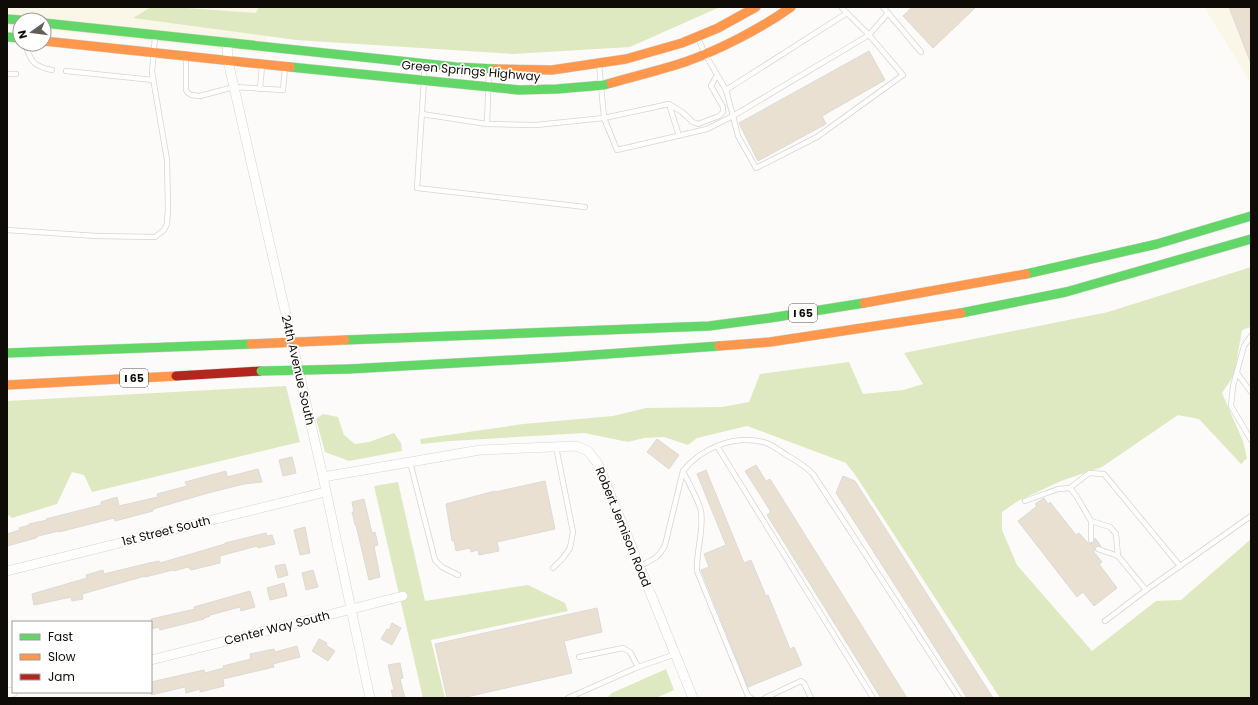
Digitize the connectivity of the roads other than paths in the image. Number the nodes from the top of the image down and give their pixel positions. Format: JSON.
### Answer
{"nodes":[{"id":1,"x":756,"y":7,"type":"edge"},
{"id":2,"x":791,"y":7,"type":"edge"},
{"id":3,"x":841,"y":7,"type":"edge"},
{"id":4,"x":883,"y":7,"type":"edge"},
{"id":5,"x":846,"y":13,"type":"junction"},
{"id":6,"x":888,"y":13,"type":"junction"},
{"id":7,"x":52,"y":24,"type":"edge"},
{"id":8,"x":156,"y":35,"type":"junction"},
{"id":9,"x":869,"y":35,"type":"junction"},
{"id":10,"x":698,"y":36,"type":"junction"},
{"id":11,"x":52,"y":42,"type":"edge"},
{"id":12,"x":228,"y":43,"type":"junction"},
{"id":13,"x":28,"y":52,"type":"edge"},
{"id":14,"x":921,"y":52,"type":"dead end"},
{"id":15,"x":154,"y":53,"type":"junction"},
{"id":16,"x":705,"y":54,"type":"junction"},
{"id":17,"x":186,"y":56,"type":"junction"},
{"id":18,"x":228,"y":61,"type":"junction"},
{"id":19,"x":424,"y":63,"type":"junction"},
{"id":20,"x":599,"y":63,"type":"junction"},
{"id":21,"x":262,"y":64,"type":"junction"},
{"id":22,"x":286,"y":66,"type":"junction"},
{"id":23,"x":490,"y":69,"type":"junction"},
{"id":24,"x":52,"y":70,"type":"dead end"},
{"id":25,"x":66,"y":71,"type":"dead end"},
{"id":26,"x":7,"y":74,"type":"edge"},
{"id":27,"x":16,"y":74,"type":"dead end"},
{"id":28,"x":717,"y":75,"type":"junction"},
{"id":29,"x":153,"y":80,"type":"junction"},
{"id":30,"x":424,"y":80,"type":"junction"},
{"id":31,"x":601,"y":85,"type":"junction"},
{"id":32,"x":488,"y":86,"type":"junction"},
{"id":33,"x":234,"y":87,"type":"junction"},
{"id":34,"x":260,"y":89,"type":"junction"},
{"id":35,"x":726,"y":90,"type":"junction"},
{"id":36,"x":670,"y":104,"type":"junction"},
{"id":37,"x":422,"y":114,"type":"junction"},
{"id":38,"x":733,"y":116,"type":"junction"},
{"id":39,"x":604,"y":118,"type":"junction"},
{"id":40,"x":487,"y":124,"type":"junction"},
{"id":41,"x":679,"y":136,"type":"junction"},
{"id":42,"x":585,"y":207,"type":"dead end"},
{"id":43,"x":1251,"y":216,"type":"edge"},
{"id":44,"x":7,"y":230,"type":"edge"},
{"id":45,"x":1251,"y":239,"type":"edge"},
{"id":46,"x":1251,"y":336,"type":"edge"},
{"id":47,"x":7,"y":353,"type":"edge"},
{"id":48,"x":1237,"y":373,"type":"junction"},
{"id":49,"x":7,"y":385,"type":"edge"},
{"id":50,"x":1251,"y":392,"type":"edge"},
{"id":51,"x":1251,"y":440,"type":"edge"},
{"id":52,"x":717,"y":446,"type":"junction"},
{"id":53,"x":556,"y":447,"type":"junction"},
{"id":54,"x":410,"y":462,"type":"junction"},
{"id":55,"x":683,"y":471,"type":"junction"},
{"id":56,"x":323,"y":477,"type":"junction"},
{"id":57,"x":1070,"y":488,"type":"junction"},
{"id":58,"x":326,"y":492,"type":"junction"},
{"id":59,"x":1025,"y":501,"type":"dead end"},
{"id":60,"x":1251,"y":516,"type":"edge"},
{"id":61,"x":1091,"y":521,"type":"junction"},
{"id":62,"x":1091,"y":540,"type":"dead end"},
{"id":63,"x":1098,"y":549,"type":"dead end"},
{"id":64,"x":1118,"y":556,"type":"junction"},
{"id":65,"x":640,"y":566,"type":"junction"},
{"id":66,"x":1180,"y":566,"type":"junction"},
{"id":67,"x":553,"y":568,"type":"dead end"},
{"id":68,"x":7,"y":571,"type":"edge"},
{"id":69,"x":458,"y":575,"type":"dead end"},
{"id":70,"x":1146,"y":590,"type":"junction"},
{"id":71,"x":403,"y":596,"type":"dead end"},
{"id":72,"x":350,"y":610,"type":"junction"},
{"id":73,"x":1105,"y":622,"type":"dead end"},
{"id":74,"x":676,"y":654,"type":"junction"},
{"id":75,"x":579,"y":657,"type":"dead end"},
{"id":76,"x":152,"y":660,"type":"edge"},
{"id":77,"x":638,"y":667,"type":"junction"},
{"id":78,"x":370,"y":698,"type":"edge"},
{"id":79,"x":568,"y":698,"type":"edge"},
{"id":80,"x":693,"y":698,"type":"edge"},
{"id":81,"x":751,"y":698,"type":"edge"},
{"id":82,"x":765,"y":698,"type":"edge"},
{"id":83,"x":811,"y":698,"type":"edge"},
{"id":84,"x":874,"y":698,"type":"edge"},
{"id":85,"x":959,"y":698,"type":"edge"}],
"edges":[{"from":1,"to":10,"type":"main road","name":"Green Springs Highway"},
{"from":2,"to":16,"type":"main road","name":"Green Springs Highway"},
{"from":3,"to":5,"type":"lane"},
{"from":4,"to":6,"type":"lane"},
{"from":5,"to":9,"type":"lane"},
{"from":5,"to":35,"type":"lane"},
{"from":6,"to":9,"type":"lane"},
{"from":6,"to":14,"type":"lane"},
{"from":7,"to":8,"type":"main road","name":"Green Springs Highway"},
{"from":8,"to":12,"type":"main road","name":"Green Springs Highway"},
{"from":8,"to":15,"type":"lane"},
{"from":9,"to":38,"type":"lane"},
{"from":9,"to":38,"type":"lane"},
{"from":10,"to":16,"type":"lane"},
{"from":10,"to":20,"type":"main road","name":"Green Springs Highway"},
{"from":11,"to":15,"type":"main road","name":"Green Springs Highway"},
{"from":12,"to":18,"type":"street","name":"24th Avenue South"},
{"from":12,"to":19,"type":"main road","name":"Green Springs Highway"},
{"from":13,"to":24,"type":"lane"},
{"from":15,"to":17,"type":"main road","name":"Green Springs Highway"},
{"from":15,"to":29,"type":"lane"},
{"from":16,"to":28,"type":"lane"},
{"from":16,"to":31,"type":"main road","name":"Green Springs Highway"},
{"from":17,"to":18,"type":"main road","name":"Green Springs Highway"},
{"from":17,"to":33,"type":"lane"},
{"from":18,"to":21,"type":"main road","name":"Green Springs Highway"},
{"from":18,"to":33,"type":"street","name":"24th Avenue South"},
{"from":19,"to":23,"type":"main road","name":"Green Springs Highway"},
{"from":19,"to":30,"type":"lane"},
{"from":20,"to":23,"type":"main road","name":"Green Springs Highway"},
{"from":20,"to":31,"type":"lane"},
{"from":21,"to":22,"type":"main road","name":"Green Springs Highway"},
{"from":21,"to":34,"type":"lane"},
{"from":22,"to":30,"type":"main road","name":"Green Springs Highway"},
{"from":22,"to":34,"type":"lane"},
{"from":23,"to":32,"type":"lane"},
{"from":25,"to":29,"type":"lane"},
{"from":26,"to":27,"type":"lane"},
{"from":28,"to":35,"type":"lane"},
{"from":28,"to":36,"type":"lane"},
{"from":29,"to":44,"type":"lane"},
{"from":30,"to":32,"type":"main road","name":"Green Springs Highway"},
{"from":30,"to":37,"type":"lane"},
{"from":31,"to":32,"type":"main road","name":"Green Springs Highway"},
{"from":31,"to":39,"type":"lane"},
{"from":32,"to":40,"type":"lane"},
{"from":33,"to":34,"type":"lane"},
{"from":33,"to":56,"type":"street","name":"24th Avenue South"},
{"from":35,"to":38,"type":"lane"},
{"from":36,"to":39,"type":"lane"},
{"from":36,"to":41,"type":"lane"},
{"from":37,"to":40,"type":"lane"},
{"from":37,"to":42,"type":"lane"},
{"from":38,"to":41,"type":"lane"},
{"from":39,"to":40,"type":"lane"},
{"from":39,"to":41,"type":"lane"},
{"from":43,"to":47,"type":"main road","number":"I 65","bridge":true},
{"from":45,"to":49,"type":"main road","number":"I 65","bridge":true},
{"from":46,"to":48,"type":"lane"},
{"from":48,"to":50,"type":"lane"},
{"from":48,"to":51,"type":"lane"},
{"from":52,"to":55,"type":"lane"},
{"from":52,"to":84,"type":"lane"},
{"from":52,"to":85,"type":"lane"},
{"from":53,"to":54,"type":"street","name":"Robert Jemison Road"},
{"from":53,"to":65,"type":"street","name":"Robert Jemison Road"},
{"from":53,"to":67,"type":"lane"},
{"from":54,"to":56,"type":"street","name":"Robert Jemison Road"},
{"from":54,"to":69,"type":"lane"},
{"from":55,"to":65,"type":"lane"},
{"from":55,"to":81,"type":"lane"},
{"from":56,"to":58,"type":"street","name":"24th Avenue South"},
{"from":57,"to":59,"type":"lane"},
{"from":57,"to":61,"type":"lane"},
{"from":57,"to":66,"type":"lane"},
{"from":58,"to":68,"type":"street","name":"1st Street South"},
{"from":58,"to":72,"type":"street","name":"24th Avenue South"},
{"from":60,"to":66,"type":"lane"},
{"from":61,"to":62,"type":"lane"},
{"from":61,"to":64,"type":"lane"},
{"from":63,"to":64,"type":"lane"},
{"from":64,"to":70,"type":"lane"},
{"from":65,"to":74,"type":"street","name":"Robert Jemison Road"},
{"from":66,"to":70,"type":"lane"},
{"from":70,"to":73,"type":"lane"},
{"from":71,"to":72,"type":"street","name":"Center Way South"},
{"from":72,"to":76,"type":"street","name":"Center Way South"},
{"from":72,"to":78,"type":"street","name":"24th Avenue South"},
{"from":74,"to":77,"type":"lane"},
{"from":74,"to":80,"type":"street","name":"Robert Jemison Road"},
{"from":75,"to":77,"type":"lane"},
{"from":77,"to":79,"type":"lane"},
{"from":82,"to":83,"type":"lane"}]}
